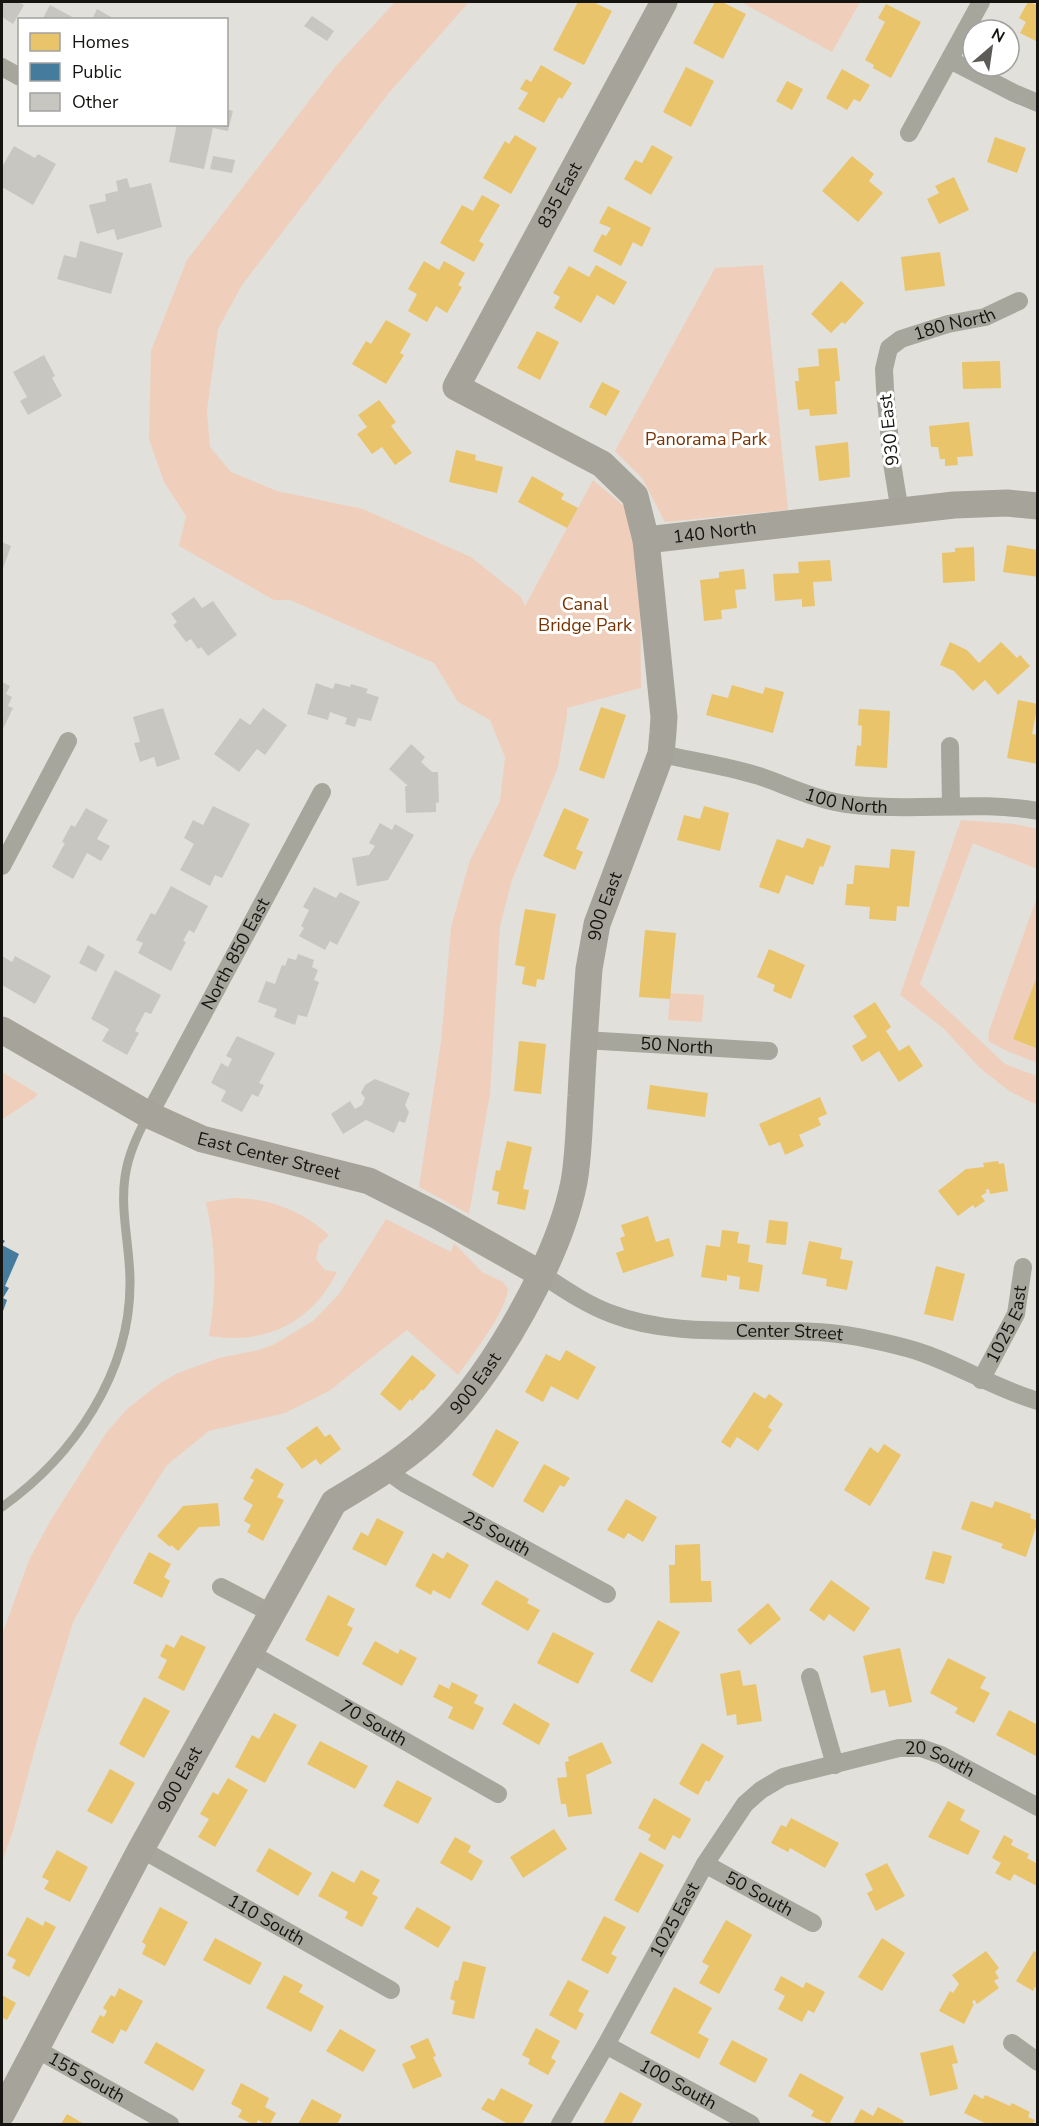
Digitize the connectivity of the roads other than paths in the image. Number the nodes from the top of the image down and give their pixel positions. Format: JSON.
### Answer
{"nodes":[{"id":1,"x":664,"y":2,"type":"edge"},
{"id":2,"x":981,"y":2,"type":"edge"},
{"id":3,"x":950,"y":60,"type":"junction"},
{"id":4,"x":2,"y":67,"type":"edge"},
{"id":5,"x":18,"y":76,"type":"edge"},
{"id":6,"x":1038,"y":103,"type":"edge"},
{"id":7,"x":909,"y":133,"type":"dead end"},
{"id":8,"x":1019,"y":301,"type":"dead end"},
{"id":9,"x":889,"y":348,"type":"joint"},
{"id":10,"x":1038,"y":506,"type":"edge"},
{"id":11,"x":900,"y":512,"type":"junction"},
{"id":12,"x":646,"y":540,"type":"junction"},
{"id":13,"x":68,"y":741,"type":"dead end"},
{"id":14,"x":950,"y":746,"type":"dead end"},
{"id":15,"x":661,"y":754,"type":"junction"},
{"id":16,"x":322,"y":792,"type":"dead end"},
{"id":17,"x":951,"y":806,"type":"junction"},
{"id":18,"x":1038,"y":811,"type":"edge"},
{"id":19,"x":2,"y":866,"type":"edge"},
{"id":20,"x":2,"y":1030,"type":"edge"},
{"id":21,"x":584,"y":1040,"type":"junction"},
{"id":22,"x":769,"y":1051,"type":"dead end"},
{"id":23,"x":148,"y":1115,"type":"junction"},
{"id":24,"x":1023,"y":1267,"type":"dead end"},
{"id":25,"x":541,"y":1274,"type":"junction"},
{"id":26,"x":981,"y":1380,"type":"junction"},
{"id":27,"x":1038,"y":1401,"type":"edge"},
{"id":28,"x":386,"y":1470,"type":"junction"},
{"id":29,"x":2,"y":1507,"type":"edge"},
{"id":30,"x":221,"y":1587,"type":"dead end"},
{"id":31,"x":607,"y":1594,"type":"dead end"},
{"id":32,"x":271,"y":1613,"type":"junction"},
{"id":33,"x":250,"y":1653,"type":"junction"},
{"id":34,"x":810,"y":1677,"type":"dead end"},
{"id":35,"x":835,"y":1765,"type":"junction"},
{"id":36,"x":498,"y":1794,"type":"dead end"},
{"id":37,"x":1038,"y":1807,"type":"edge"},
{"id":38,"x":141,"y":1849,"type":"junction"},
{"id":39,"x":705,"y":1864,"type":"junction"},
{"id":40,"x":813,"y":1923,"type":"dead end"},
{"id":41,"x":392,"y":1990,"type":"dead end"},
{"id":42,"x":1012,"y":2043,"type":"dead end"},
{"id":43,"x":606,"y":2045,"type":"junction"},
{"id":44,"x":36,"y":2049,"type":"junction"},
{"id":45,"x":1038,"y":2062,"type":"edge"},
{"id":46,"x":2,"y":2114,"type":"edge"},
{"id":47,"x":170,"y":2124,"type":"edge"},
{"id":48,"x":560,"y":2124,"type":"edge"},
{"id":49,"x":751,"y":2124,"type":"edge"}],
"edges":[{"from":1,"to":12,"type":"street","name":"835 East"},
{"from":2,"to":3,"type":"street"},
{"from":3,"to":6,"type":"street"},
{"from":3,"to":7,"type":"street"},
{"from":4,"to":5,"type":"street"},
{"from":8,"to":9,"type":"street","name":"180 North"},
{"from":9,"to":11,"type":"street","name":"930 East"},
{"from":10,"to":11,"type":"street","name":"140 North"},
{"from":11,"to":12,"type":"street","name":"140 North"},
{"from":12,"to":15,"type":"street","name":"900 East"},
{"from":13,"to":19,"type":"street"},
{"from":14,"to":17,"type":"street"},
{"from":15,"to":17,"type":"street","name":"100 North"},
{"from":15,"to":21,"type":"street","name":"900 East"},
{"from":16,"to":23,"type":"street","name":"North 850 East"},
{"from":17,"to":18,"type":"street","name":"100 North"},
{"from":20,"to":23,"type":"street","name":"East Center Street"},
{"from":21,"to":22,"type":"street","name":"50 North"},
{"from":21,"to":25,"type":"street","name":"900 East"},
{"from":23,"to":25,"type":"street","name":"East Center Street"},
{"from":23,"to":29,"type":"lane"},
{"from":24,"to":26,"type":"street","name":"1025 East"},
{"from":25,"to":26,"type":"street","name":"Center Street"},
{"from":25,"to":28,"type":"street","name":"900 East"},
{"from":26,"to":27,"type":"street","name":"Center Street"},
{"from":28,"to":31,"type":"street","name":"25 South"},
{"from":28,"to":32,"type":"street","name":"900 East"},
{"from":30,"to":32,"type":"street"},
{"from":32,"to":33,"type":"street","name":"900 East"},
{"from":33,"to":36,"type":"street","name":"70 South"},
{"from":33,"to":38,"type":"street","name":"900 East"},
{"from":34,"to":35,"type":"street"},
{"from":35,"to":37,"type":"street","name":"20 South"},
{"from":35,"to":39,"type":"street","name":"1025 East"},
{"from":38,"to":41,"type":"street","name":"110 South"},
{"from":38,"to":44,"type":"street","name":"900 East"},
{"from":39,"to":40,"type":"street","name":"50 South"},
{"from":39,"to":43,"type":"street","name":"1025 East"},
{"from":42,"to":45,"type":"street"},
{"from":43,"to":48,"type":"street","name":"1025 East"},
{"from":43,"to":49,"type":"street","name":"100 South"},
{"from":44,"to":46,"type":"street","name":"900 East"},
{"from":44,"to":47,"type":"street","name":"155 South"}]}
